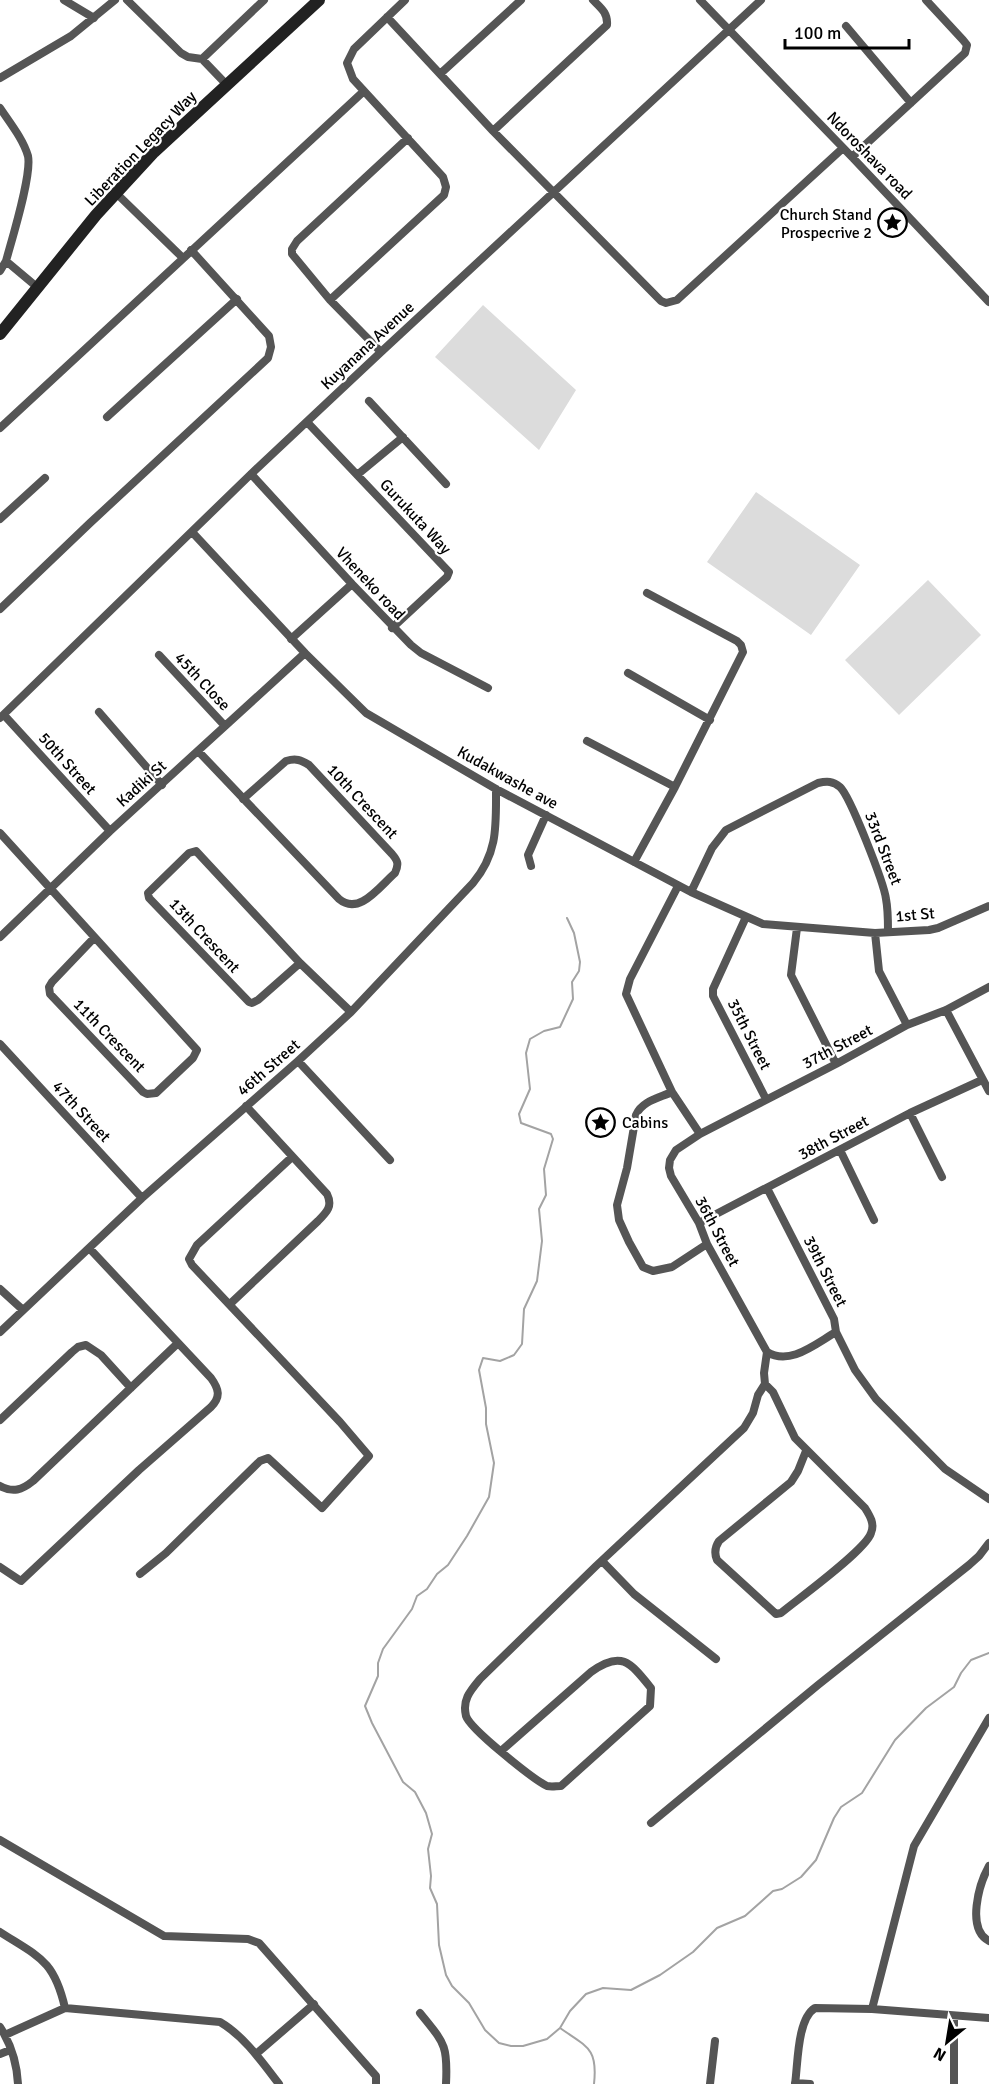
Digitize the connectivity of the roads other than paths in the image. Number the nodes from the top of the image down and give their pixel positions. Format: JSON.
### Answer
{"nodes":[{"id":1,"x":64,"y":0,"type":"edge"},
{"id":2,"x":115,"y":0,"type":"edge"},
{"id":3,"x":127,"y":0,"type":"edge"},
{"id":4,"x":264,"y":0,"type":"edge"},
{"id":5,"x":319,"y":0,"type":"edge"},
{"id":6,"x":405,"y":0,"type":"edge"},
{"id":7,"x":521,"y":0,"type":"edge"},
{"id":8,"x":593,"y":0,"type":"edge"},
{"id":9,"x":700,"y":0,"type":"edge"},
{"id":10,"x":761,"y":0,"type":"edge"},
{"id":11,"x":926,"y":0,"type":"edge"},
{"id":12,"x":387,"y":17,"type":"junction"},
{"id":13,"x":94,"y":18,"type":"junction"},
{"id":14,"x":846,"y":26,"type":"dead end"},
{"id":15,"x":729,"y":30,"type":"junction"},
{"id":16,"x":202,"y":59,"type":"junction"},
{"id":17,"x":440,"y":74,"type":"junction"},
{"id":18,"x":0,"y":78,"type":"edge"},
{"id":19,"x":226,"y":84,"type":"junction"},
{"id":20,"x":364,"y":91,"type":"junction"},
{"id":21,"x":911,"y":103,"type":"junction"},
{"id":22,"x":0,"y":108,"type":"edge"},
{"id":23,"x":493,"y":131,"type":"junction"},
{"id":24,"x":408,"y":138,"type":"junction"},
{"id":25,"x":843,"y":148,"type":"junction"},
{"id":26,"x":852,"y":157,"type":"junction"},
{"id":27,"x":553,"y":192,"type":"junction"},
{"id":28,"x":116,"y":193,"type":"junction"},
{"id":29,"x":191,"y":250,"type":"junction"},
{"id":30,"x":183,"y":258,"type":"junction"},
{"id":31,"x":6,"y":261,"type":"junction"},
{"id":32,"x":0,"y":271,"type":"edge"},
{"id":33,"x":38,"y":288,"type":"junction"},
{"id":34,"x":237,"y":299,"type":"junction"},
{"id":35,"x":330,"y":300,"type":"junction"},
{"id":36,"x":989,"y":302,"type":"edge"},
{"id":37,"x":0,"y":334,"type":"edge"},
{"id":38,"x":381,"y":352,"type":"junction"},
{"id":39,"x":369,"y":401,"type":"dead end"},
{"id":40,"x":107,"y":417,"type":"dead end"},
{"id":41,"x":307,"y":422,"type":"junction"},
{"id":42,"x":0,"y":428,"type":"edge"},
{"id":43,"x":403,"y":437,"type":"junction"},
{"id":44,"x":251,"y":474,"type":"junction"},
{"id":45,"x":357,"y":475,"type":"junction"},
{"id":46,"x":45,"y":478,"type":"dead end"},
{"id":47,"x":447,"y":484,"type":"dead end"},
{"id":48,"x":0,"y":519,"type":"edge"},
{"id":49,"x":192,"y":532,"type":"junction"},
{"id":50,"x":352,"y":585,"type":"junction"},
{"id":51,"x":647,"y":593,"type":"dead end"},
{"id":52,"x":0,"y":609,"type":"edge"},
{"id":53,"x":392,"y":628,"type":"junction"},
{"id":54,"x":291,"y":639,"type":"junction"},
{"id":55,"x":305,"y":653,"type":"junction"},
{"id":56,"x":159,"y":655,"type":"dead end"},
{"id":57,"x":628,"y":673,"type":"dead end"},
{"id":58,"x":488,"y":688,"type":"dead end"},
{"id":59,"x":99,"y":712,"type":"dead end"},
{"id":60,"x":2,"y":717,"type":"edge"},
{"id":61,"x":710,"y":720,"type":"junction"},
{"id":62,"x":225,"y":726,"type":"junction"},
{"id":63,"x":587,"y":741,"type":"dead end"},
{"id":64,"x":199,"y":752,"type":"junction"},
{"id":65,"x":162,"y":785,"type":"junction"},
{"id":66,"x":675,"y":787,"type":"junction"},
{"id":67,"x":496,"y":789,"type":"junction"},
{"id":68,"x":243,"y":799,"type":"junction"},
{"id":69,"x":546,"y":815,"type":"junction"},
{"id":70,"x":110,"y":831,"type":"junction"},
{"id":71,"x":0,"y":833,"type":"edge"},
{"id":72,"x":634,"y":862,"type":"junction"},
{"id":73,"x":531,"y":866,"type":"dead end"},
{"id":74,"x":678,"y":886,"type":"junction"},
{"id":75,"x":51,"y":889,"type":"junction"},
{"id":76,"x":691,"y":892,"type":"junction"},
{"id":77,"x":989,"y":906,"type":"edge"},
{"id":78,"x":746,"y":917,"type":"junction"},
{"id":79,"x":797,"y":928,"type":"junction"},
{"id":80,"x":888,"y":931,"type":"junction"},
{"id":81,"x":875,"y":933,"type":"junction"},
{"id":82,"x":0,"y":937,"type":"edge"},
{"id":83,"x":94,"y":938,"type":"junction"},
{"id":84,"x":300,"y":963,"type":"junction"},
{"id":85,"x":989,"y":987,"type":"edge"},
{"id":86,"x":946,"y":1010,"type":"junction"},
{"id":87,"x":351,"y":1012,"type":"junction"},
{"id":88,"x":907,"y":1025,"type":"junction"},
{"id":89,"x":0,"y":1044,"type":"edge"},
{"id":90,"x":298,"y":1061,"type":"junction"},
{"id":91,"x":836,"y":1064,"type":"junction"},
{"id":92,"x":982,"y":1080,"type":"junction"},
{"id":93,"x":989,"y":1091,"type":"edge"},
{"id":94,"x":672,"y":1092,"type":"junction"},
{"id":95,"x":766,"y":1099,"type":"junction"},
{"id":96,"x":246,"y":1106,"type":"junction"},
{"id":97,"x":910,"y":1113,"type":"junction"},
{"id":98,"x":700,"y":1134,"type":"junction"},
{"id":99,"x":840,"y":1150,"type":"junction"},
{"id":100,"x":292,"y":1157,"type":"junction"},
{"id":101,"x":390,"y":1160,"type":"dead end"},
{"id":102,"x":942,"y":1177,"type":"dead end"},
{"id":103,"x":767,"y":1188,"type":"junction"},
{"id":104,"x":142,"y":1198,"type":"junction"},
{"id":105,"x":874,"y":1220,"type":"dead end"},
{"id":106,"x":699,"y":1223,"type":"junction"},
{"id":107,"x":707,"y":1244,"type":"junction"},
{"id":108,"x":90,"y":1249,"type":"junction"},
{"id":109,"x":0,"y":1289,"type":"edge"},
{"id":110,"x":230,"y":1304,"type":"junction"},
{"id":111,"x":23,"y":1310,"type":"junction"},
{"id":112,"x":0,"y":1332,"type":"edge"},
{"id":113,"x":836,"y":1332,"type":"junction"},
{"id":114,"x":178,"y":1343,"type":"junction"},
{"id":115,"x":766,"y":1352,"type":"junction"},
{"id":116,"x":765,"y":1384,"type":"junction"},
{"id":117,"x":131,"y":1388,"type":"junction"},
{"id":118,"x":0,"y":1420,"type":"edge"},
{"id":119,"x":806,"y":1451,"type":"junction"},
{"id":120,"x":0,"y":1486,"type":"edge"},
{"id":121,"x":989,"y":1499,"type":"edge"},
{"id":122,"x":989,"y":1543,"type":"edge"},
{"id":123,"x":603,"y":1562,"type":"junction"},
{"id":124,"x":0,"y":1567,"type":"edge"},
{"id":125,"x":140,"y":1574,"type":"dead end"},
{"id":126,"x":716,"y":1659,"type":"dead end"},
{"id":127,"x":989,"y":1718,"type":"edge"},
{"id":128,"x":501,"y":1750,"type":"junction"},
{"id":129,"x":651,"y":1823,"type":"dead end"},
{"id":130,"x":0,"y":1840,"type":"edge"},
{"id":131,"x":989,"y":1866,"type":"edge"},
{"id":132,"x":0,"y":1932,"type":"edge"},
{"id":133,"x":989,"y":1941,"type":"edge"},
{"id":134,"x":314,"y":2004,"type":"junction"},
{"id":135,"x":65,"y":2008,"type":"junction"},
{"id":136,"x":872,"y":2009,"type":"junction"},
{"id":137,"x":420,"y":2013,"type":"dead end"},
{"id":138,"x":954,"y":2016,"type":"junction"},
{"id":139,"x":989,"y":2018,"type":"edge"},
{"id":140,"x":2,"y":2031,"type":"edge"},
{"id":141,"x":715,"y":2042,"type":"dead end"},
{"id":142,"x":10,"y":2050,"type":"junction"},
{"id":143,"x":0,"y":2054,"type":"edge"},
{"id":144,"x":256,"y":2054,"type":"junction"},
{"id":145,"x":18,"y":2084,"type":"edge"},
{"id":146,"x":279,"y":2084,"type":"edge"},
{"id":147,"x":376,"y":2084,"type":"edge"},
{"id":148,"x":446,"y":2084,"type":"edge"},
{"id":149,"x":710,"y":2084,"type":"edge"},
{"id":150,"x":795,"y":2084,"type":"edge"},
{"id":151,"x":810,"y":2084,"type":"edge"},
{"id":152,"x":954,"y":2084,"type":"edge"}],
"edges":[{"from":1,"to":13,"type":"street"},
{"from":2,"to":13,"type":"street"},
{"from":3,"to":16,"type":"street"},
{"from":4,"to":16,"type":"street"},
{"from":5,"to":19,"type":"main road","name":"Liberation Legacy Way"},
{"from":6,"to":12,"type":"street"},
{"from":7,"to":17,"type":"street"},
{"from":8,"to":23,"type":"street"},
{"from":9,"to":15,"type":"street","name":"Ndoroshava road"},
{"from":10,"to":15,"type":"street","name":"Kuyanana Avenue"},
{"from":11,"to":21,"type":"street"},
{"from":12,"to":17,"type":"street"},
{"from":12,"to":20,"type":"street"},
{"from":13,"to":18,"type":"street"},
{"from":14,"to":21,"type":"street"},
{"from":15,"to":25,"type":"street","name":"Ndoroshava road"},
{"from":15,"to":27,"type":"street","name":"Kuyanana Avenue"},
{"from":16,"to":19,"type":"street"},
{"from":17,"to":23,"type":"street"},
{"from":19,"to":28,"type":"main road","name":"Liberation Legacy Way"},
{"from":20,"to":24,"type":"street"},
{"from":20,"to":29,"type":"street"},
{"from":21,"to":26,"type":"street"},
{"from":22,"to":31,"type":"street"},
{"from":23,"to":27,"type":"street"},
{"from":24,"to":35,"type":"street"},
{"from":24,"to":35,"type":"street"},
{"from":25,"to":26,"type":"street","name":"Ndoroshava road"},
{"from":25,"to":27,"type":"street"},
{"from":26,"to":36,"type":"street","name":"Ndoroshava road"},
{"from":27,"to":38,"type":"street","name":"Kuyanana Avenue"},
{"from":28,"to":30,"type":"street"},
{"from":28,"to":33,"type":"main road","name":"Liberation Legacy Way"},
{"from":29,"to":30,"type":"street"},
{"from":29,"to":34,"type":"street"},
{"from":30,"to":42,"type":"street"},
{"from":31,"to":32,"type":"street"},
{"from":31,"to":33,"type":"street"},
{"from":33,"to":37,"type":"main road","name":"Liberation Legacy Way"},
{"from":34,"to":40,"type":"street"},
{"from":34,"to":52,"type":"street"},
{"from":35,"to":38,"type":"street"},
{"from":38,"to":41,"type":"street","name":"Kuyanana Avenue"},
{"from":39,"to":43,"type":"street"},
{"from":41,"to":44,"type":"street","name":"Kuyanana Avenue"},
{"from":41,"to":45,"type":"street","name":"Gurukuta Way"},
{"from":43,"to":45,"type":"street"},
{"from":43,"to":47,"type":"street"},
{"from":44,"to":49,"type":"street","name":"Kuyanana Avenue"},
{"from":44,"to":50,"type":"street","name":"Vheneko road"},
{"from":45,"to":53,"type":"street","name":"Gurukuta Way"},
{"from":46,"to":48,"type":"street"},
{"from":49,"to":54,"type":"street","name":"Kudakwashe ave"},
{"from":49,"to":60,"type":"street","name":"Kuyanana Avenue"},
{"from":50,"to":53,"type":"street","name":"Vheneko road"},
{"from":50,"to":54,"type":"street"},
{"from":51,"to":61,"type":"street"},
{"from":53,"to":58,"type":"street","name":"Vheneko road"},
{"from":54,"to":55,"type":"street","name":"Kudakwashe ave"},
{"from":55,"to":62,"type":"street","name":"Kadiki St"},
{"from":55,"to":67,"type":"street","name":"Kudakwashe ave"},
{"from":56,"to":62,"type":"street","name":"45th Close"},
{"from":57,"to":61,"type":"street"},
{"from":59,"to":65,"type":"street"},
{"from":60,"to":70,"type":"street","name":"50th Street"},
{"from":61,"to":66,"type":"street"},
{"from":62,"to":64,"type":"street","name":"Kadiki St"},
{"from":63,"to":66,"type":"street"},
{"from":64,"to":65,"type":"street","name":"Kadiki St"},
{"from":64,"to":68,"type":"street","name":"10th Crescent"},
{"from":65,"to":70,"type":"street","name":"Kadiki St"},
{"from":66,"to":72,"type":"street"},
{"from":67,"to":69,"type":"street","name":"Kudakwashe ave"},
{"from":67,"to":87,"type":"street","name":"46th Street"},
{"from":68,"to":68,"type":"street","name":"10th Crescent"},
{"from":69,"to":72,"type":"street","name":"Kudakwashe ave"},
{"from":69,"to":73,"type":"street"},
{"from":70,"to":75,"type":"street","name":"Kadiki St"},
{"from":71,"to":75,"type":"street","name":"11th Crescent"},
{"from":72,"to":74,"type":"street","name":"Kudakwashe ave"},
{"from":74,"to":76,"type":"street","name":"Kudakwashe ave"},
{"from":74,"to":94,"type":"street"},
{"from":75,"to":82,"type":"street","name":"Kadiki St"},
{"from":75,"to":83,"type":"street","name":"11th Crescent"},
{"from":76,"to":78,"type":"street","name":"Kudakwashe ave"},
{"from":76,"to":80,"type":"street","name":"33rd Street"},
{"from":77,"to":80,"type":"street","name":"1st St"},
{"from":78,"to":79,"type":"street","name":"Kudakwashe ave"},
{"from":78,"to":95,"type":"street","name":"35th Street"},
{"from":79,"to":81,"type":"street","name":"Kudakwashe ave"},
{"from":79,"to":91,"type":"street"},
{"from":80,"to":81,"type":"street","name":"1st St"},
{"from":81,"to":88,"type":"street"},
{"from":83,"to":83,"type":"street","name":"11th Crescent"},
{"from":84,"to":84,"type":"street","name":"13th Crescent"},
{"from":84,"to":87,"type":"street","name":"13th Crescent"},
{"from":85,"to":86,"type":"street","name":"37th Street"},
{"from":86,"to":88,"type":"street","name":"37th Street"},
{"from":86,"to":92,"type":"street"},
{"from":87,"to":90,"type":"street","name":"46th Street"},
{"from":88,"to":91,"type":"street","name":"37th Street"},
{"from":89,"to":104,"type":"street","name":"47th Street"},
{"from":90,"to":96,"type":"street","name":"46th Street"},
{"from":90,"to":101,"type":"street"},
{"from":91,"to":95,"type":"street","name":"37th Street"},
{"from":92,"to":93,"type":"street"},
{"from":92,"to":97,"type":"street","name":"38th Street"},
{"from":94,"to":98,"type":"street"},
{"from":94,"to":107,"type":"street"},
{"from":95,"to":98,"type":"street","name":"37th Street"},
{"from":96,"to":100,"type":"street"},
{"from":96,"to":104,"type":"street","name":"46th Street"},
{"from":97,"to":99,"type":"street","name":"38th Street"},
{"from":97,"to":102,"type":"street"},
{"from":98,"to":106,"type":"street","name":"36th Street"},
{"from":99,"to":103,"type":"street","name":"38th Street"},
{"from":99,"to":105,"type":"street"},
{"from":100,"to":110,"type":"street"},
{"from":100,"to":110,"type":"street"},
{"from":103,"to":106,"type":"street","name":"38th Street"},
{"from":103,"to":113,"type":"street","name":"39th Street"},
{"from":104,"to":108,"type":"street","name":"46th Street"},
{"from":106,"to":107,"type":"street","name":"36th Street"},
{"from":107,"to":115,"type":"street","name":"36th Street"},
{"from":108,"to":111,"type":"street","name":"46th Street"},
{"from":108,"to":114,"type":"street"},
{"from":109,"to":111,"type":"street"},
{"from":110,"to":125,"type":"street"},
{"from":111,"to":112,"type":"street","name":"46th Street"},
{"from":113,"to":115,"type":"street","name":"39th Street"},
{"from":113,"to":121,"type":"street"},
{"from":114,"to":117,"type":"street"},
{"from":114,"to":124,"type":"street"},
{"from":115,"to":116,"type":"street"},
{"from":116,"to":119,"type":"street"},
{"from":116,"to":123,"type":"street"},
{"from":117,"to":118,"type":"street"},
{"from":117,"to":120,"type":"street"},
{"from":119,"to":119,"type":"street"},
{"from":122,"to":129,"type":"street"},
{"from":123,"to":126,"type":"street"},
{"from":123,"to":128,"type":"street"},
{"from":127,"to":136,"type":"street"},
{"from":128,"to":128,"type":"street"},
{"from":130,"to":134,"type":"street"},
{"from":131,"to":133,"type":"street"},
{"from":132,"to":135,"type":"street"},
{"from":134,"to":144,"type":"street"},
{"from":134,"to":147,"type":"street"},
{"from":135,"to":140,"type":"street"},
{"from":135,"to":144,"type":"street"},
{"from":136,"to":138,"type":"street"},
{"from":136,"to":150,"type":"street"},
{"from":137,"to":148,"type":"street"},
{"from":138,"to":139,"type":"street"},
{"from":138,"to":152,"type":"street"},
{"from":140,"to":142,"type":"street"},
{"from":141,"to":149,"type":"street"},
{"from":142,"to":143,"type":"street"},
{"from":142,"to":145,"type":"street"},
{"from":144,"to":146,"type":"street"},
{"from":150,"to":151,"type":"street"}]}
